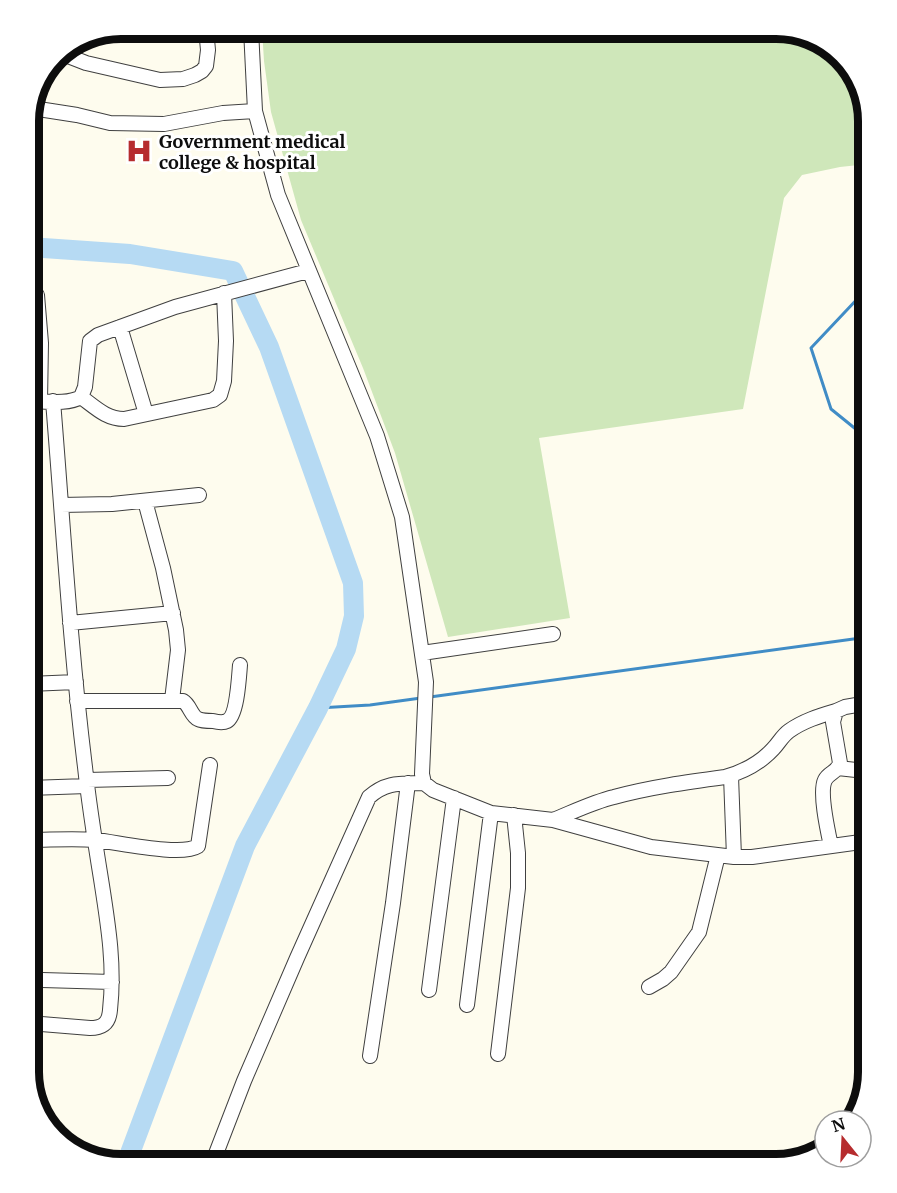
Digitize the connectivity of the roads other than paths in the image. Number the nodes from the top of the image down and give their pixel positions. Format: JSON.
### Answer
{"nodes":[{"id":1,"x":208,"y":39,"type":"edge"},
{"id":2,"x":252,"y":39,"type":"edge"},
{"id":3,"x":70,"y":57,"type":"edge"},
{"id":4,"x":40,"y":109,"type":"edge"},
{"id":5,"x":255,"y":111,"type":"junction"},
{"id":6,"x":308,"y":271,"type":"junction"},
{"id":7,"x":229,"y":292,"type":"junction"},
{"id":8,"x":39,"y":327,"type":"edge"},
{"id":9,"x":120,"y":327,"type":"junction"},
{"id":10,"x":81,"y":397,"type":"junction"},
{"id":11,"x":41,"y":401,"type":"edge"},
{"id":12,"x":146,"y":414,"type":"junction"},
{"id":13,"x":199,"y":495,"type":"dead end"},
{"id":14,"x":145,"y":501,"type":"junction"},
{"id":15,"x":61,"y":505,"type":"junction"},
{"id":16,"x":173,"y":613,"type":"junction"},
{"id":17,"x":70,"y":623,"type":"junction"},
{"id":18,"x":553,"y":634,"type":"dead end"},
{"id":19,"x":422,"y":653,"type":"junction"},
{"id":20,"x":240,"y":665,"type":"dead end"},
{"id":21,"x":76,"y":682,"type":"junction"},
{"id":22,"x":39,"y":684,"type":"edge"},
{"id":23,"x":172,"y":700,"type":"junction"},
{"id":24,"x":77,"y":701,"type":"junction"},
{"id":25,"x":858,"y":705,"type":"edge"},
{"id":26,"x":836,"y":711,"type":"junction"},
{"id":27,"x":210,"y":765,"type":"dead end"},
{"id":28,"x":838,"y":768,"type":"junction"},
{"id":29,"x":858,"y":770,"type":"edge"},
{"id":30,"x":731,"y":776,"type":"junction"},
{"id":31,"x":168,"y":778,"type":"dead end"},
{"id":32,"x":87,"y":783,"type":"junction"},
{"id":33,"x":408,"y":783,"type":"junction"},
{"id":34,"x":424,"y":783,"type":"junction"},
{"id":35,"x":39,"y":787,"type":"edge"},
{"id":36,"x":454,"y":798,"type":"junction"},
{"id":37,"x":491,"y":813,"type":"junction"},
{"id":38,"x":514,"y":815,"type":"junction"},
{"id":39,"x":553,"y":820,"type":"junction"},
{"id":40,"x":39,"y":840,"type":"edge"},
{"id":41,"x":94,"y":840,"type":"junction"},
{"id":42,"x":858,"y":842,"type":"edge"},
{"id":43,"x":831,"y":846,"type":"junction"},
{"id":44,"x":718,"y":855,"type":"junction"},
{"id":45,"x":734,"y":858,"type":"junction"},
{"id":46,"x":39,"y":980,"type":"edge"},
{"id":47,"x":112,"y":982,"type":"junction"},
{"id":48,"x":650,"y":987,"type":"dead end"},
{"id":49,"x":429,"y":990,"type":"dead end"},
{"id":50,"x":467,"y":1005,"type":"dead end"},
{"id":51,"x":39,"y":1024,"type":"edge"},
{"id":52,"x":498,"y":1054,"type":"dead end"},
{"id":53,"x":369,"y":1056,"type":"dead end"},
{"id":54,"x":216,"y":1154,"type":"edge"}],
"edges":[{"from":1,"to":3,"type":"street"},
{"from":2,"to":5,"type":"street"},
{"from":4,"to":5,"type":"street"},
{"from":5,"to":6,"type":"street"},
{"from":6,"to":7,"type":"street"},
{"from":6,"to":19,"type":"street"},
{"from":7,"to":9,"type":"street"},
{"from":7,"to":12,"type":"street"},
{"from":8,"to":11,"type":"street"},
{"from":9,"to":10,"type":"street"},
{"from":9,"to":12,"type":"street"},
{"from":10,"to":11,"type":"street"},
{"from":10,"to":12,"type":"street"},
{"from":11,"to":15,"type":"street"},
{"from":13,"to":14,"type":"street"},
{"from":14,"to":15,"type":"street"},
{"from":14,"to":16,"type":"street"},
{"from":15,"to":17,"type":"street"},
{"from":16,"to":17,"type":"street"},
{"from":16,"to":23,"type":"street"},
{"from":17,"to":21,"type":"street"},
{"from":18,"to":19,"type":"street"},
{"from":19,"to":34,"type":"street"},
{"from":20,"to":23,"type":"street"},
{"from":21,"to":22,"type":"street"},
{"from":21,"to":24,"type":"street"},
{"from":23,"to":24,"type":"street"},
{"from":24,"to":32,"type":"street"},
{"from":25,"to":26,"type":"street"},
{"from":26,"to":28,"type":"street"},
{"from":26,"to":30,"type":"street"},
{"from":27,"to":41,"type":"street"},
{"from":28,"to":29,"type":"street"},
{"from":28,"to":43,"type":"street"},
{"from":30,"to":39,"type":"street"},
{"from":30,"to":45,"type":"street"},
{"from":31,"to":32,"type":"street"},
{"from":32,"to":35,"type":"street"},
{"from":32,"to":41,"type":"street"},
{"from":33,"to":34,"type":"street"},
{"from":33,"to":53,"type":"street"},
{"from":33,"to":54,"type":"street"},
{"from":34,"to":36,"type":"street"},
{"from":36,"to":37,"type":"street"},
{"from":36,"to":49,"type":"street"},
{"from":37,"to":38,"type":"street"},
{"from":37,"to":50,"type":"street"},
{"from":38,"to":39,"type":"street"},
{"from":38,"to":52,"type":"street"},
{"from":39,"to":44,"type":"street"},
{"from":40,"to":41,"type":"street"},
{"from":41,"to":47,"type":"street"},
{"from":42,"to":43,"type":"street"},
{"from":43,"to":45,"type":"street"},
{"from":44,"to":45,"type":"street"},
{"from":44,"to":48,"type":"street"},
{"from":46,"to":47,"type":"street"},
{"from":47,"to":51,"type":"street"}]}
